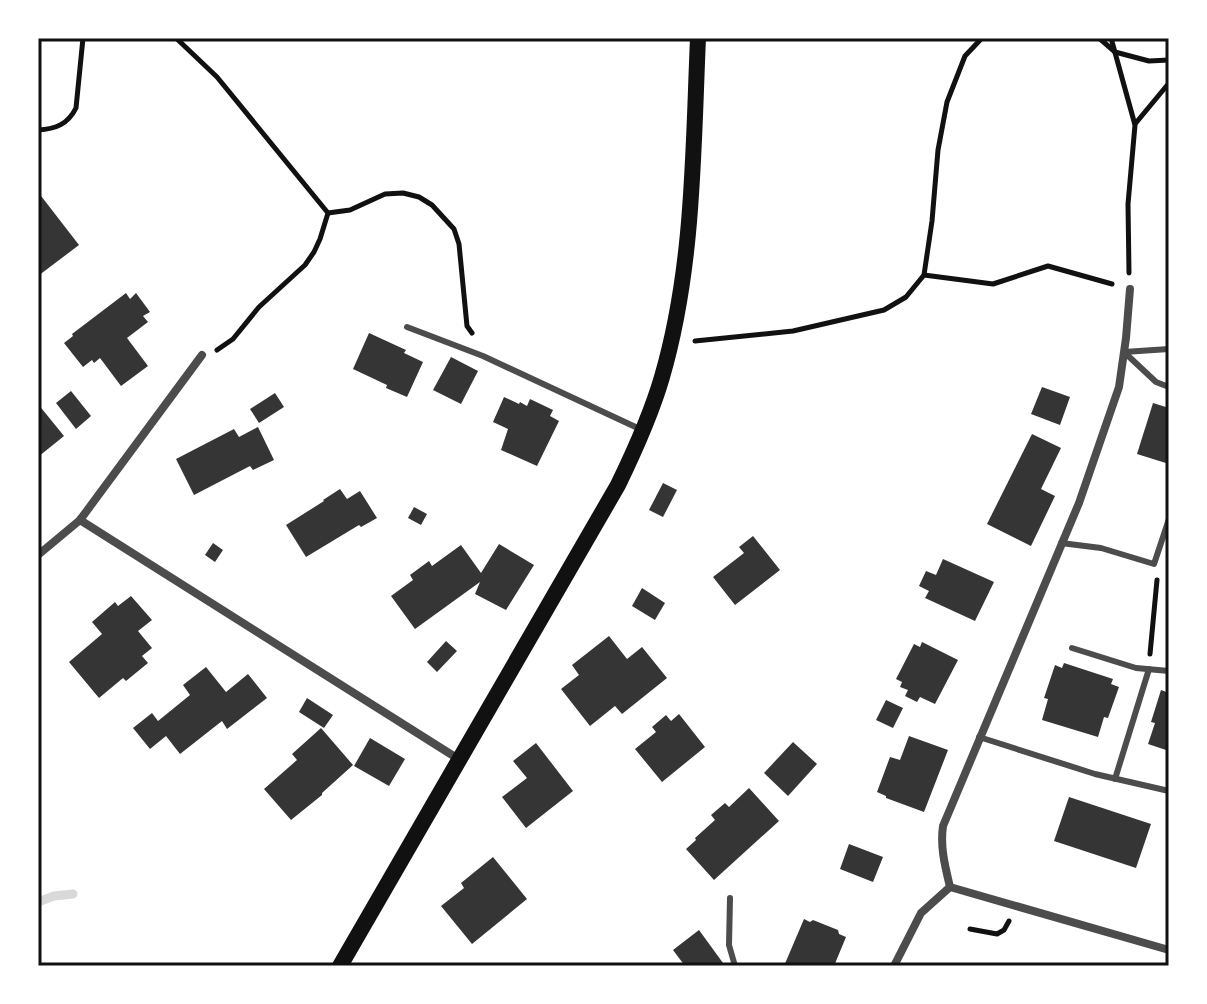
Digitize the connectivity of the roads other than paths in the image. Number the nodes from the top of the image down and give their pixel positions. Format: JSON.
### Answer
{"nodes":[{"id":1,"x":698,"y":38,"type":"edge"},
{"id":2,"x":1130,"y":289,"type":"road end"},
{"id":3,"x":407,"y":327,"type":"dead end"},
{"id":4,"x":1169,"y":349,"type":"edge"},
{"id":5,"x":1124,"y":352,"type":"junction"},
{"id":6,"x":202,"y":355,"type":"road end"},
{"id":7,"x":1169,"y":387,"type":"edge"},
{"id":8,"x":643,"y":431,"type":"junction"},
{"id":9,"x":1169,"y":519,"type":"edge"},
{"id":10,"x":80,"y":520,"type":"junction"},
{"id":11,"x":1061,"y":543,"type":"junction"},
{"id":12,"x":38,"y":555,"type":"edge"},
{"id":13,"x":1072,"y":648,"type":"dead end"},
{"id":14,"x":1149,"y":669,"type":"junction"},
{"id":15,"x":1169,"y":671,"type":"edge"},
{"id":16,"x":979,"y":737,"type":"junction"},
{"id":17,"x":460,"y":760,"type":"junction"},
{"id":18,"x":1115,"y":779,"type":"junction"},
{"id":19,"x":1169,"y":791,"type":"edge"},
{"id":20,"x":950,"y":887,"type":"junction"},
{"id":21,"x":730,"y":898,"type":"dead end"},
{"id":22,"x":1169,"y":950,"type":"edge"},
{"id":23,"x":340,"y":966,"type":"edge"},
{"id":24,"x":735,"y":966,"type":"edge"},
{"id":25,"x":894,"y":966,"type":"edge"}],
"edges":[{"from":1,"to":8,"type":"main road"},
{"from":2,"to":5,"type":"street"},
{"from":3,"to":8,"type":"lane"},
{"from":4,"to":5,"type":"lane"},
{"from":5,"to":7,"type":"lane"},
{"from":5,"to":11,"type":"street"},
{"from":6,"to":10,"type":"street"},
{"from":8,"to":17,"type":"main road"},
{"from":9,"to":11,"type":"lane"},
{"from":10,"to":12,"type":"street"},
{"from":10,"to":17,"type":"street"},
{"from":11,"to":16,"type":"street"},
{"from":13,"to":14,"type":"lane"},
{"from":14,"to":15,"type":"lane"},
{"from":14,"to":18,"type":"lane"},
{"from":16,"to":18,"type":"lane"},
{"from":16,"to":20,"type":"street"},
{"from":17,"to":23,"type":"main road"},
{"from":18,"to":19,"type":"lane"},
{"from":20,"to":22,"type":"street"},
{"from":20,"to":25,"type":"street"},
{"from":21,"to":24,"type":"lane"}]}
